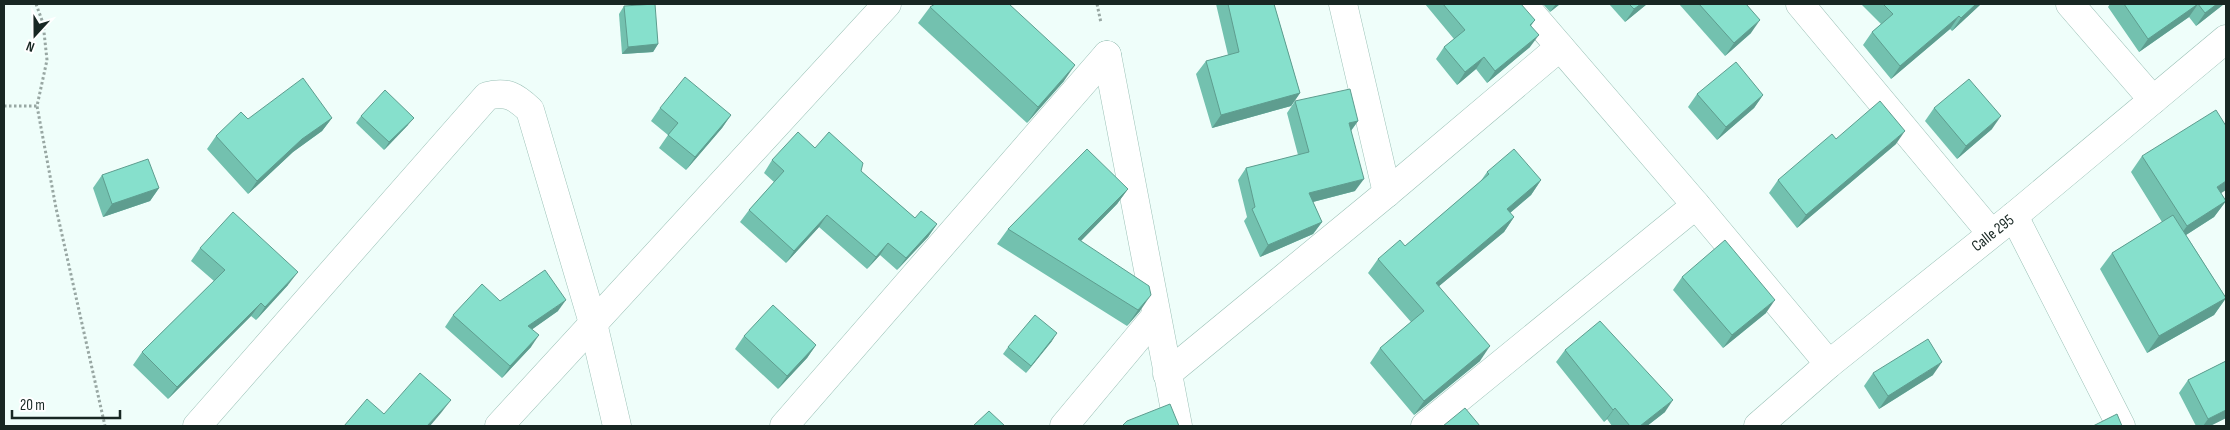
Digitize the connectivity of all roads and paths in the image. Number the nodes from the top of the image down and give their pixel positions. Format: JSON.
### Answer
{"nodes":[{"id":1,"x":36,"y":4,"type":"edge"},
{"id":2,"x":887,"y":4,"type":"edge"},
{"id":3,"x":1343,"y":4,"type":"edge"},
{"id":4,"x":1523,"y":4,"type":"edge"},
{"id":5,"x":1800,"y":4,"type":"edge"},
{"id":6,"x":2070,"y":4,"type":"edge"},
{"id":7,"x":2226,"y":39,"type":"edge"},
{"id":8,"x":1560,"y":47,"type":"junction"},
{"id":9,"x":2153,"y":100,"type":"junction"},
{"id":10,"x":4,"y":106,"type":"edge"},
{"id":11,"x":37,"y":106,"type":"junction"},
{"id":12,"x":1387,"y":193,"type":"junction"},
{"id":13,"x":1696,"y":205,"type":"junction"},
{"id":14,"x":2014,"y":216,"type":"junction"},
{"id":15,"x":1991,"y":233,"type":"junction"},
{"id":16,"x":1155,"y":317,"type":"junction"},
{"id":17,"x":593,"y":323,"type":"junction"},
{"id":18,"x":1829,"y":364,"type":"junction"},
{"id":19,"x":1167,"y":374,"type":"junction"},
{"id":20,"x":105,"y":426,"type":"edge"},
{"id":21,"x":197,"y":426,"type":"edge"},
{"id":22,"x":499,"y":426,"type":"edge"},
{"id":23,"x":617,"y":426,"type":"edge"},
{"id":24,"x":784,"y":426,"type":"edge"},
{"id":25,"x":1064,"y":426,"type":"edge"},
{"id":26,"x":1178,"y":426,"type":"edge"},
{"id":27,"x":1425,"y":426,"type":"edge"},
{"id":28,"x":1758,"y":426,"type":"edge"},
{"id":29,"x":2121,"y":426,"type":"edge"}],
"edges":[{"from":1,"to":11,"type":"path"},
{"from":2,"to":17,"type":"street"},
{"from":3,"to":12,"type":"street"},
{"from":4,"to":8,"type":"street"},
{"from":5,"to":15,"type":"street"},
{"from":6,"to":9,"type":"street"},
{"from":7,"to":9,"type":"street","name":"Calle 295"},
{"from":8,"to":12,"type":"street"},
{"from":8,"to":13,"type":"street"},
{"from":9,"to":14,"type":"street","name":"Calle 295"},
{"from":10,"to":11,"type":"path"},
{"from":11,"to":20,"type":"path"},
{"from":12,"to":19,"type":"street"},
{"from":13,"to":18,"type":"street"},
{"from":13,"to":27,"type":"street"},
{"from":14,"to":15,"type":"street","name":"Calle 295"},
{"from":14,"to":29,"type":"street"},
{"from":15,"to":18,"type":"street","name":"Calle 295"},
{"from":16,"to":19,"type":"street"},
{"from":16,"to":24,"type":"street"},
{"from":16,"to":25,"type":"street"},
{"from":17,"to":21,"type":"street"},
{"from":17,"to":22,"type":"street"},
{"from":17,"to":23,"type":"street"},
{"from":18,"to":28,"type":"street","name":"Calle 295"},
{"from":19,"to":26,"type":"street"}]}
